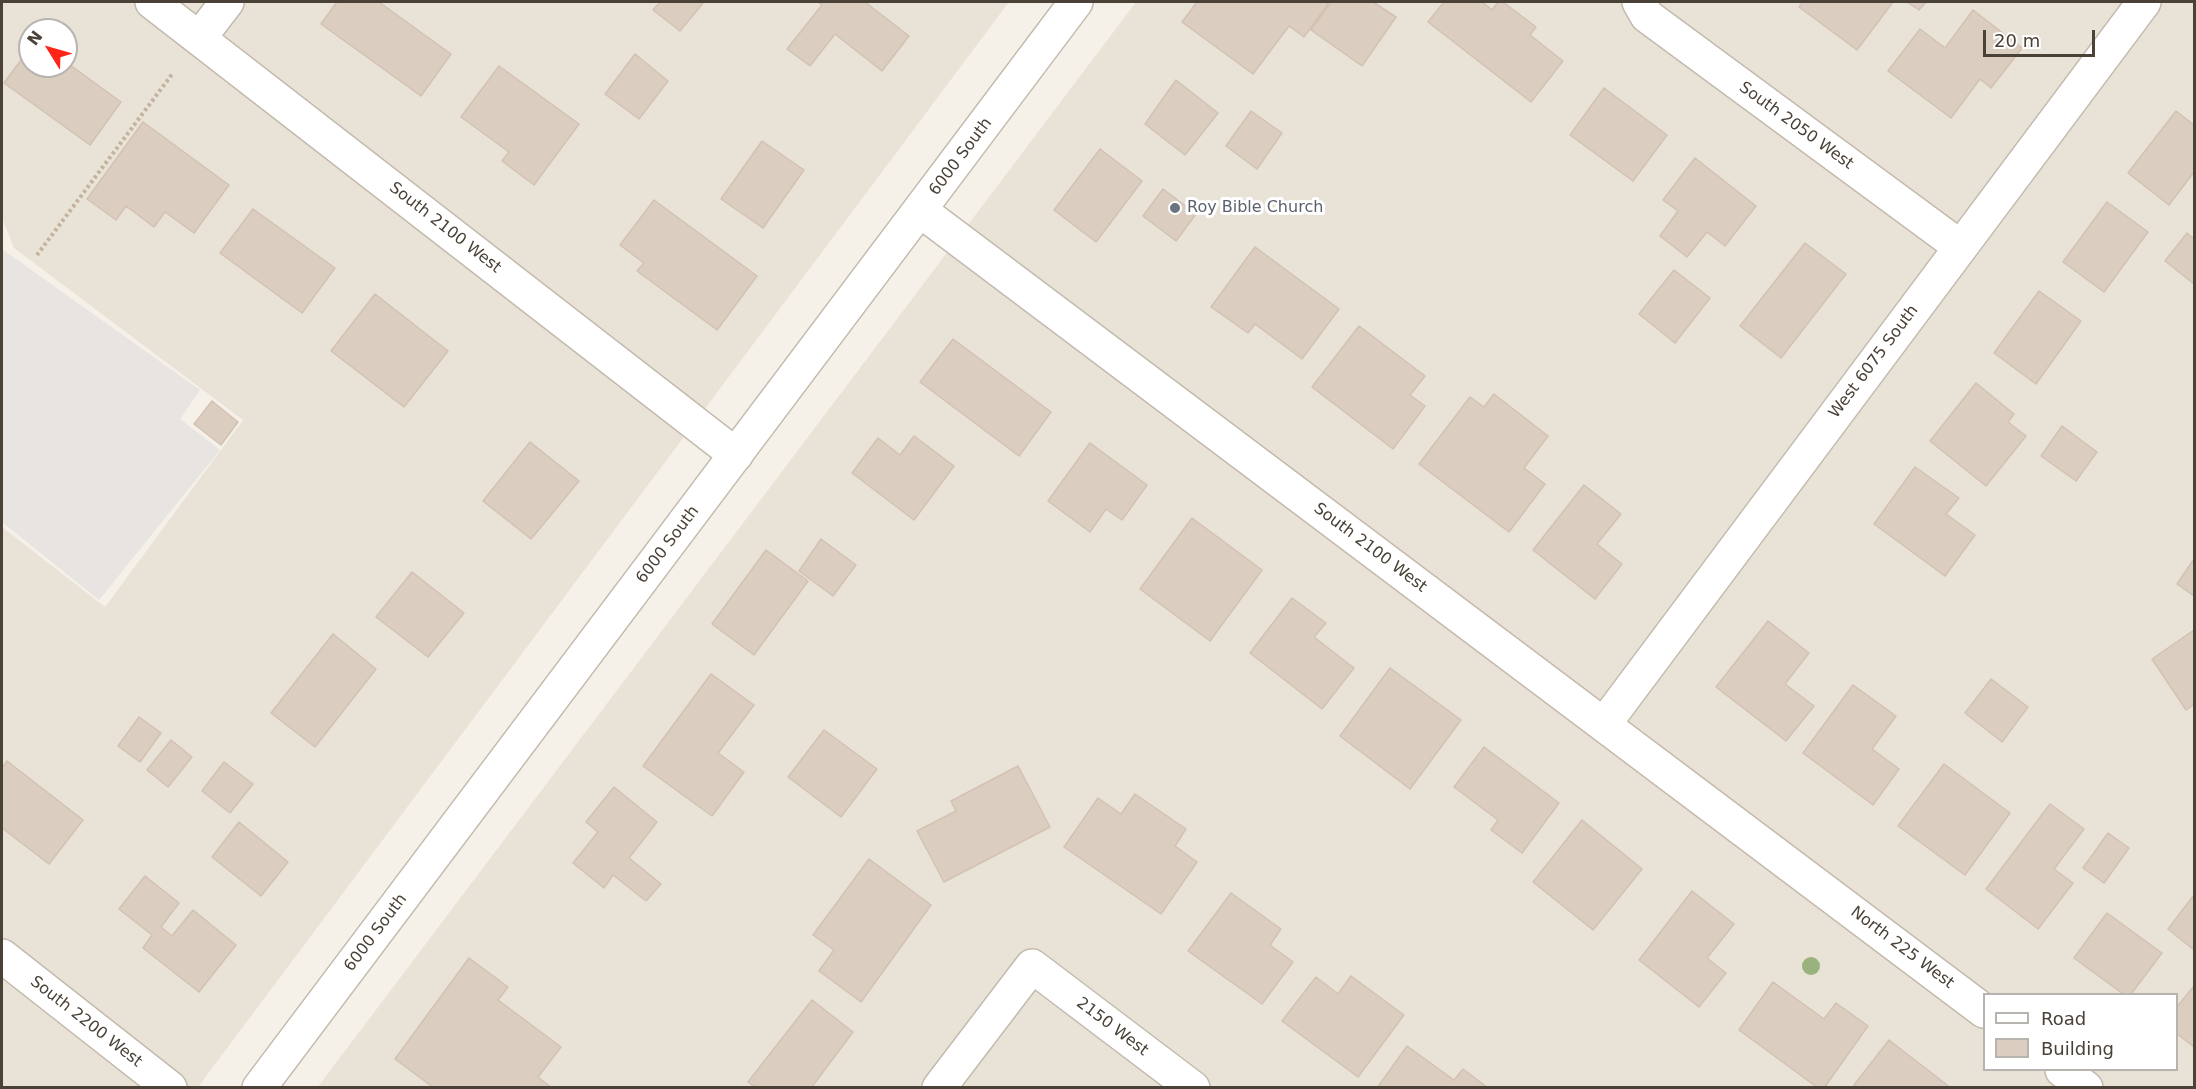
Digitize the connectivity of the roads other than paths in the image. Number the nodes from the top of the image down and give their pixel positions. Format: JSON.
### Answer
{"nodes":[{"id":1,"x":152,"y":2,"type":"edge"},
{"id":2,"x":227,"y":2,"type":"edge"},
{"id":3,"x":1076,"y":2,"type":"edge"},
{"id":4,"x":1639,"y":2,"type":"edge"},
{"id":5,"x":2144,"y":2,"type":"edge"},
{"id":6,"x":200,"y":37,"type":"junction"},
{"id":7,"x":921,"y":211,"type":"junction"},
{"id":8,"x":1959,"y":246,"type":"junction"},
{"id":9,"x":736,"y":455,"type":"junction"},
{"id":10,"x":1605,"y":723,"type":"junction"},
{"id":11,"x":1819,"y":886,"type":"joint"},
{"id":12,"x":2,"y":956,"type":"edge"},
{"id":13,"x":1983,"y":1010,"type":"edge"},
{"id":14,"x":2063,"y":1071,"type":"edge"},
{"id":15,"x":170,"y":1088,"type":"edge"},
{"id":16,"x":259,"y":1088,"type":"edge"},
{"id":17,"x":939,"y":1088,"type":"edge"},
{"id":18,"x":1193,"y":1088,"type":"edge"},
{"id":19,"x":2086,"y":1088,"type":"edge"}],
"edges":[{"from":1,"to":6,"type":"street","name":"South 2100 West"},
{"from":2,"to":6,"type":"street"},
{"from":3,"to":7,"type":"street","name":"6000 South"},
{"from":4,"to":8,"type":"street","name":"South 2050 West"},
{"from":5,"to":8,"type":"street","name":"West 6075 South"},
{"from":6,"to":9,"type":"street","name":"South 2100 West"},
{"from":7,"to":9,"type":"street","name":"6000 South"},
{"from":7,"to":10,"type":"street","name":"South 2100 West"},
{"from":8,"to":10,"type":"street","name":"West 6075 South"},
{"from":9,"to":16,"type":"street","name":"6000 South"},
{"from":10,"to":11,"type":"street","name":"South 2100 West"},
{"from":11,"to":13,"type":"street","name":"North 225 West"},
{"from":12,"to":15,"type":"street","name":"South 2200 West"},
{"from":14,"to":19,"type":"street"},
{"from":17,"to":18,"type":"street","name":"2150 West"}]}
